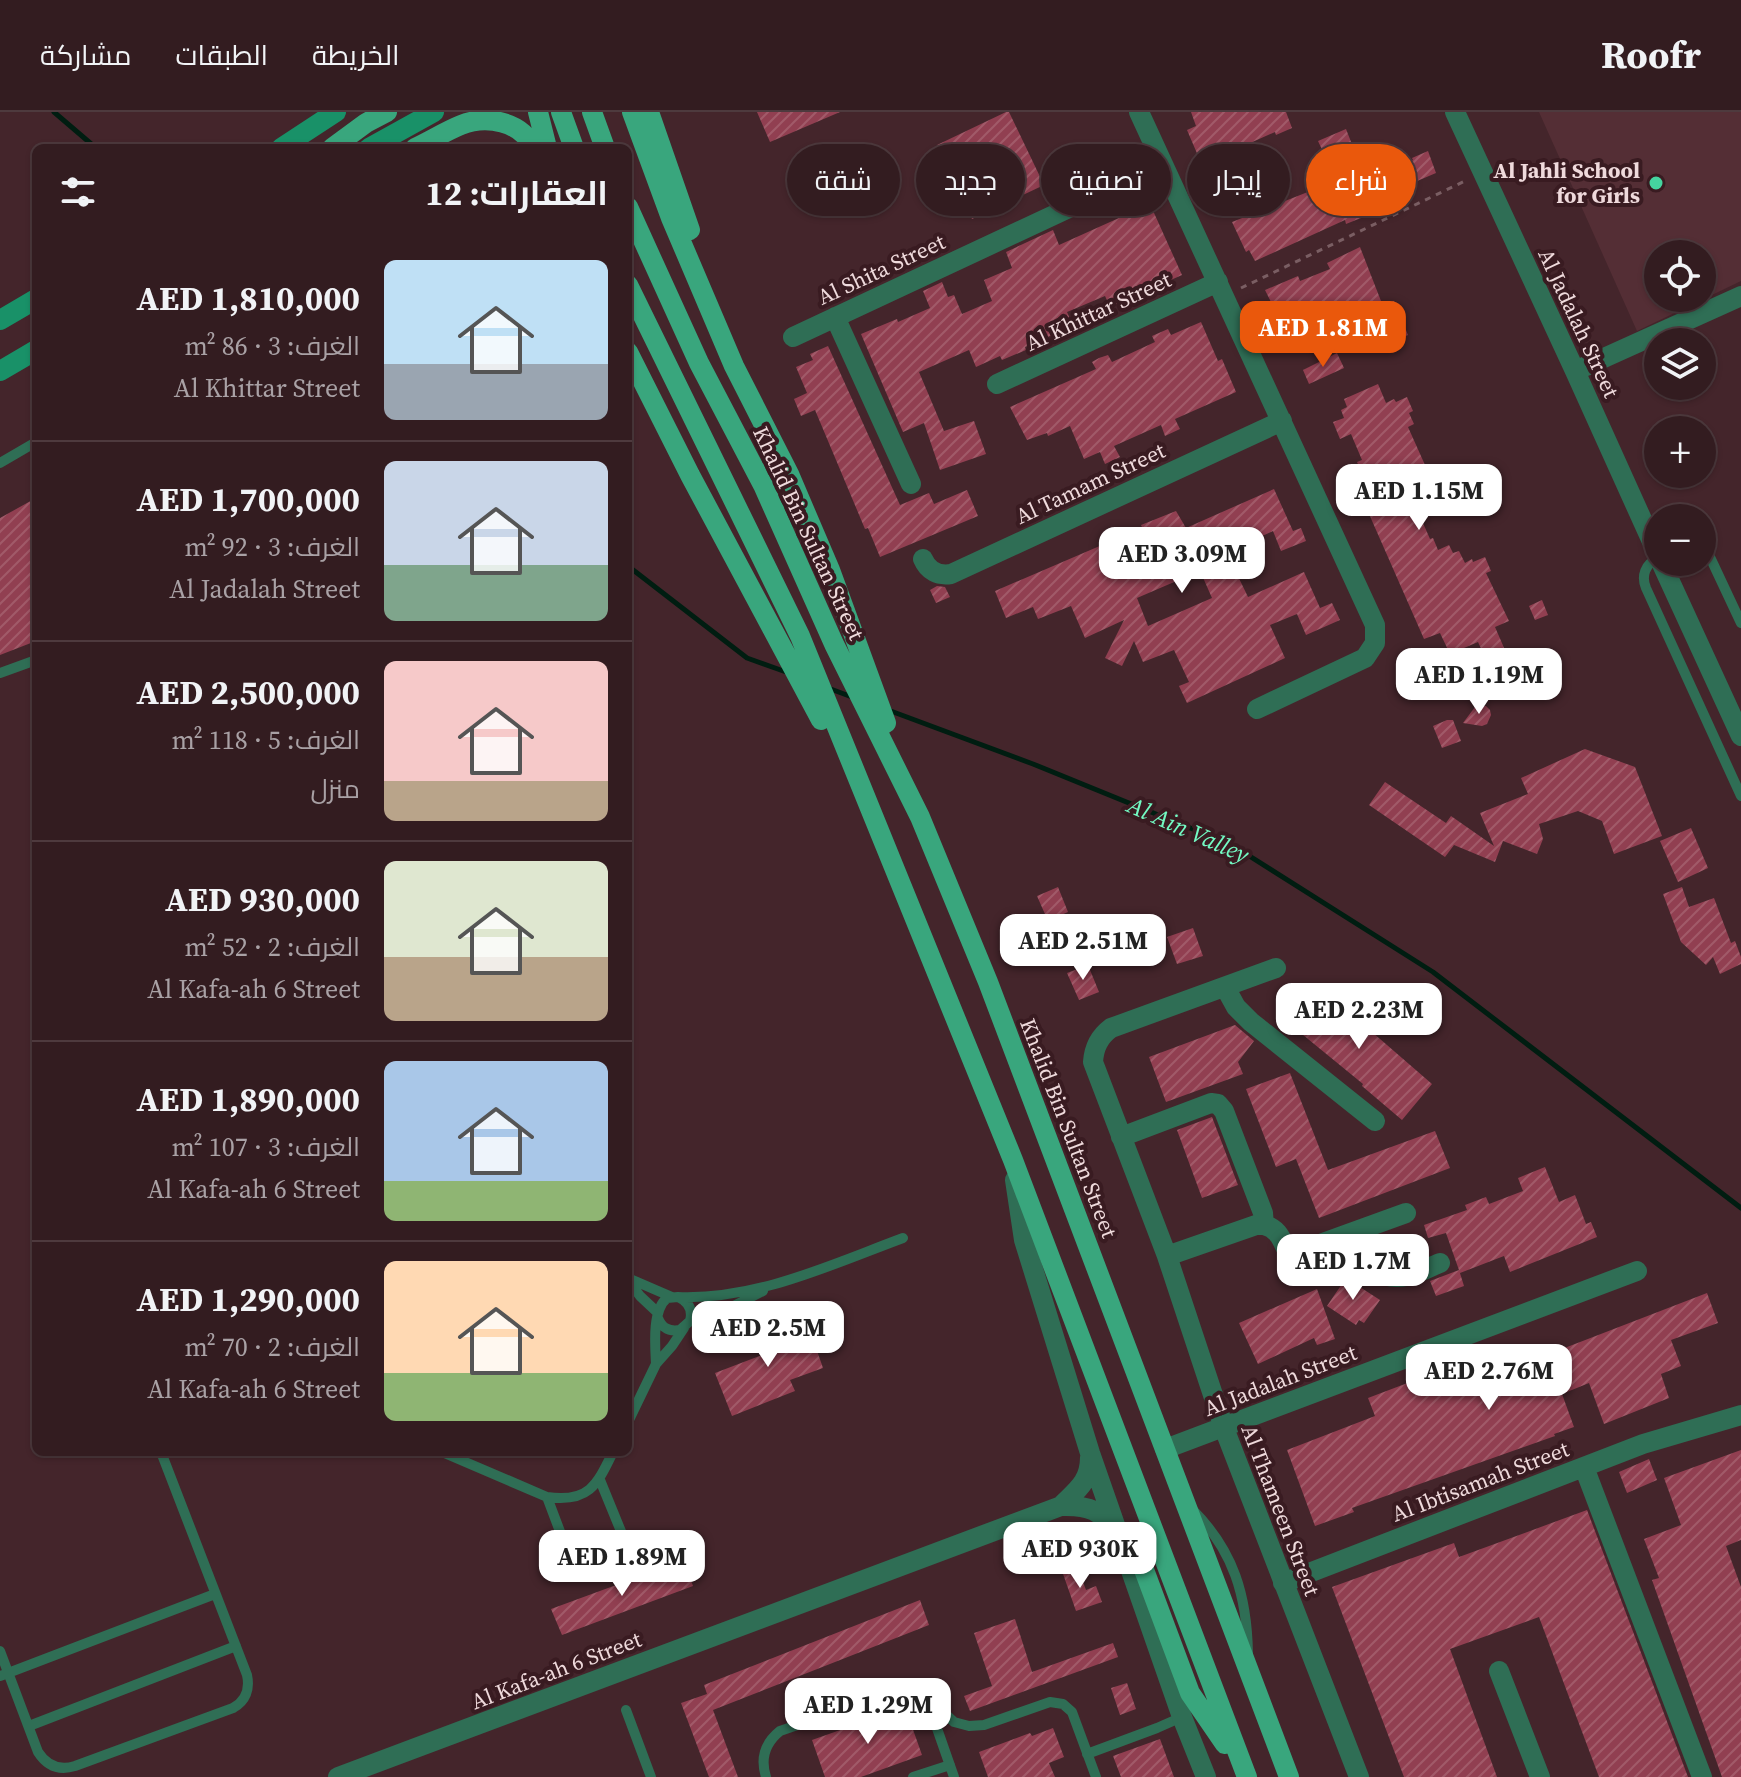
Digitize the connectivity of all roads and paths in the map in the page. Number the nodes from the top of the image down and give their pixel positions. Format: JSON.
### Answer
{"nodes":[{"id":1,"x":336,"y":112,"type":"edge"},
{"id":2,"x":387,"y":112,"type":"edge"},
{"id":3,"x":434,"y":112,"type":"edge"},
{"id":4,"x":538,"y":112,"type":"edge"},
{"id":5,"x":561,"y":112,"type":"edge"},
{"id":6,"x":592,"y":112,"type":"edge"},
{"id":7,"x":632,"y":112,"type":"edge"},
{"id":8,"x":649,"y":112,"type":"edge"},
{"id":9,"x":1139,"y":112,"type":"edge"},
{"id":10,"x":1455,"y":112,"type":"edge"},
{"id":11,"x":287,"y":144,"type":"edge"},
{"id":12,"x":337,"y":144,"type":"edge"},
{"id":13,"x":376,"y":144,"type":"edge"},
{"id":14,"x":423,"y":144,"type":"edge"},
{"id":15,"x":531,"y":144,"type":"edge"},
{"id":16,"x":546,"y":144,"type":"edge"},
{"id":17,"x":573,"y":144,"type":"edge"},
{"id":18,"x":604,"y":144,"type":"edge"},
{"id":19,"x":1154,"y":144,"type":"edge"},
{"id":20,"x":1483,"y":173,"type":"junction"},
{"id":21,"x":1171,"y":181,"type":"edge"},
{"id":22,"x":632,"y":216,"type":"edge"},
{"id":23,"x":1052,"y":216,"type":"edge"},
{"id":24,"x":1221,"y":289,"type":"junction"},
{"id":25,"x":632,"y":293,"type":"edge"},
{"id":26,"x":1741,"y":296,"type":"edge"},
{"id":27,"x":32,"y":301,"type":"edge"},
{"id":28,"x":835,"y":317,"type":"junction"},
{"id":29,"x":0,"y":320,"type":"edge"},
{"id":30,"x":717,"y":326,"type":"junction"},
{"id":31,"x":793,"y":337,"type":"dead end"},
{"id":32,"x":32,"y":352,"type":"edge"},
{"id":33,"x":632,"y":360,"type":"edge"},
{"id":34,"x":0,"y":371,"type":"edge"},
{"id":35,"x":1575,"y":371,"type":"junction"},
{"id":36,"x":997,"y":384,"type":"dead end"},
{"id":37,"x":1282,"y":421,"type":"junction"},
{"id":38,"x":32,"y":444,"type":"edge"},
{"id":39,"x":0,"y":463,"type":"edge"},
{"id":40,"x":911,"y":484,"type":"dead end"},
{"id":41,"x":1644,"y":512,"type":"edge"},
{"id":42,"x":923,"y":559,"type":"dead end"},
{"id":43,"x":1716,"y":570,"type":"edge"},
{"id":44,"x":1644,"y":576,"type":"edge"},
{"id":45,"x":1667,"y":576,"type":"edge"},
{"id":46,"x":1741,"y":623,"type":"edge"},
{"id":47,"x":32,"y":661,"type":"edge"},
{"id":48,"x":0,"y":673,"type":"edge"},
{"id":49,"x":1257,"y":709,"type":"dead end"},
{"id":50,"x":1741,"y":736,"type":"edge"},
{"id":51,"x":1741,"y":796,"type":"edge"},
{"id":52,"x":920,"y":817,"type":"junction"},
{"id":53,"x":879,"y":832,"type":"junction"},
{"id":54,"x":1276,"y":968,"type":"dead end"},
{"id":55,"x":1225,"y":987,"type":"junction"},
{"id":56,"x":1375,"y":1121,"type":"dead end"},
{"id":57,"x":1121,"y":1137,"type":"junction"},
{"id":58,"x":1013,"y":1160,"type":"junction"},
{"id":59,"x":1406,"y":1213,"type":"dead end"},
{"id":60,"x":1264,"y":1225,"type":"junction"},
{"id":61,"x":903,"y":1238,"type":"dead end"},
{"id":62,"x":1290,"y":1255,"type":"junction"},
{"id":63,"x":1167,"y":1256,"type":"junction"},
{"id":64,"x":1440,"y":1263,"type":"dead end"},
{"id":65,"x":1637,"y":1271,"type":"dead end"},
{"id":66,"x":632,"y":1281,"type":"edge"},
{"id":67,"x":632,"y":1285,"type":"edge"},
{"id":68,"x":771,"y":1286,"type":"junction"},
{"id":69,"x":675,"y":1297,"type":"junction"},
{"id":70,"x":657,"y":1315,"type":"junction"},
{"id":71,"x":687,"y":1324,"type":"junction"},
{"id":72,"x":656,"y":1364,"type":"junction"},
{"id":73,"x":632,"y":1414,"type":"edge"},
{"id":74,"x":1741,"y":1415,"type":"edge"},
{"id":75,"x":1224,"y":1428,"type":"junction"},
{"id":76,"x":1165,"y":1449,"type":"junction"},
{"id":77,"x":1090,"y":1453,"type":"junction"},
{"id":78,"x":163,"y":1456,"type":"edge"},
{"id":79,"x":451,"y":1456,"type":"edge"},
{"id":80,"x":611,"y":1456,"type":"edge"},
{"id":81,"x":1584,"y":1467,"type":"junction"},
{"id":82,"x":600,"y":1480,"type":"junction"},
{"id":83,"x":547,"y":1497,"type":"junction"},
{"id":84,"x":1061,"y":1506,"type":"junction"},
{"id":85,"x":1119,"y":1540,"type":"junction"},
{"id":86,"x":1283,"y":1583,"type":"junction"},
{"id":87,"x":215,"y":1594,"type":"junction"},
{"id":88,"x":236,"y":1646,"type":"junction"},
{"id":89,"x":0,"y":1651,"type":"edge"},
{"id":90,"x":1499,"y":1671,"type":"dead end"},
{"id":91,"x":4,"y":1674,"type":"edge"},
{"id":92,"x":925,"y":1695,"type":"junction"},
{"id":93,"x":626,"y":1710,"type":"dead end"},
{"id":94,"x":1182,"y":1717,"type":"junction"},
{"id":95,"x":29,"y":1726,"type":"junction"},
{"id":96,"x":1087,"y":1754,"type":"junction"},
{"id":97,"x":950,"y":1765,"type":"junction"},
{"id":98,"x":1246,"y":1775,"type":"edge"},
{"id":99,"x":338,"y":1777,"type":"edge"},
{"id":100,"x":651,"y":1777,"type":"edge"},
{"id":101,"x":766,"y":1777,"type":"edge"},
{"id":102,"x":913,"y":1777,"type":"edge"},
{"id":103,"x":954,"y":1777,"type":"edge"},
{"id":104,"x":1096,"y":1777,"type":"edge"},
{"id":105,"x":1206,"y":1777,"type":"edge"},
{"id":106,"x":1289,"y":1777,"type":"edge"},
{"id":107,"x":1359,"y":1777,"type":"edge"},
{"id":108,"x":1540,"y":1777,"type":"edge"},
{"id":109,"x":1702,"y":1777,"type":"edge"}],
"edges":[{"from":1,"to":11,"type":"main road"},
{"from":2,"to":12,"type":"main road"},
{"from":3,"to":13,"type":"main road"},
{"from":4,"to":16,"type":"main road"},
{"from":5,"to":17,"type":"main road"},
{"from":6,"to":18,"type":"main road"},
{"from":7,"to":30,"type":"main road"},
{"from":8,"to":30,"type":"main road"},
{"from":9,"to":19,"type":"street"},
{"from":10,"to":20,"type":"street","name":"Al Jadalah Street"},
{"from":14,"to":15,"type":"main road"},
{"from":20,"to":24,"type":"path"},
{"from":20,"to":35,"type":"street","name":"Al Jadalah Street"},
{"from":21,"to":24,"type":"street"},
{"from":22,"to":52,"type":"main road","name":"Khalid Bin Sultan Street"},
{"from":23,"to":28,"type":"street","name":"Al Shita Street"},
{"from":24,"to":36,"type":"street","name":"Al Khittar Street"},
{"from":24,"to":37,"type":"street"},
{"from":25,"to":53,"type":"main road"},
{"from":26,"to":35,"type":"street"},
{"from":27,"to":29,"type":"main road"},
{"from":28,"to":31,"type":"street","name":"Al Shita Street"},
{"from":28,"to":40,"type":"street"},
{"from":30,"to":52,"type":"main road"},
{"from":32,"to":34,"type":"main road"},
{"from":33,"to":53,"type":"main road"},
{"from":35,"to":41,"type":"street","name":"Al Jadalah Street"},
{"from":37,"to":42,"type":"street","name":"Al Tamam Street"},
{"from":37,"to":49,"type":"street"},
{"from":38,"to":39,"type":"lane"},
{"from":43,"to":46,"type":"lane"},
{"from":44,"to":51,"type":"lane"},
{"from":45,"to":50,"type":"street","name":"Al Jadalah Street"},
{"from":47,"to":48,"type":"lane"},
{"from":52,"to":76,"type":"main road","name":"Khalid Bin Sultan Street"},
{"from":53,"to":58,"type":"main road"},
{"from":54,"to":55,"type":"street","name":"Al Thameen Street"},
{"from":55,"to":56,"type":"street"},
{"from":55,"to":57,"type":"street","name":"Al Thameen Street"},
{"from":57,"to":60,"type":"street"},
{"from":57,"to":63,"type":"street","name":"Al Thameen Street"},
{"from":58,"to":77,"type":"street"},
{"from":58,"to":98,"type":"main road"},
{"from":59,"to":62,"type":"street"},
{"from":60,"to":62,"type":"street"},
{"from":60,"to":63,"type":"street"},
{"from":61,"to":68,"type":"lane"},
{"from":62,"to":64,"type":"street"},
{"from":63,"to":75,"type":"street","name":"Al Thameen Street"},
{"from":65,"to":75,"type":"street","name":"Al Jadalah Street"},
{"from":66,"to":69,"type":"lane"},
{"from":67,"to":70,"type":"lane"},
{"from":68,"to":69,"type":"lane"},
{"from":68,"to":71,"type":"lane"},
{"from":69,"to":70,"type":"lane"},
{"from":69,"to":71,"type":"lane"},
{"from":70,"to":71,"type":"lane"},
{"from":70,"to":72,"type":"lane"},
{"from":71,"to":72,"type":"lane"},
{"from":72,"to":73,"type":"lane"},
{"from":74,"to":81,"type":"street","name":"Al Ibtisamah Street"},
{"from":75,"to":76,"type":"street","name":"Al Jadalah Street"},
{"from":75,"to":86,"type":"street","name":"Al Thameen Street"},
{"from":76,"to":106,"type":"main road","name":"Khalid Bin Sultan Street"},
{"from":77,"to":84,"type":"street","name":"Al Kafa-ah 6 Street"},
{"from":77,"to":85,"type":"street"},
{"from":78,"to":87,"type":"lane"},
{"from":79,"to":83,"type":"lane"},
{"from":80,"to":82,"type":"lane"},
{"from":81,"to":86,"type":"street","name":"Al Ibtisamah Street"},
{"from":81,"to":109,"type":"street"},
{"from":82,"to":83,"type":"lane"},
{"from":82,"to":83,"type":"lane"},
{"from":84,"to":85,"type":"street"},
{"from":84,"to":99,"type":"street","name":"Al Kafa-ah 6 Street"},
{"from":85,"to":94,"type":"street"},
{"from":85,"to":98,"type":"main road"},
{"from":86,"to":107,"type":"street","name":"Al Thameen Street"},
{"from":87,"to":88,"type":"lane"},
{"from":87,"to":91,"type":"lane"},
{"from":88,"to":95,"type":"lane"},
{"from":88,"to":95,"type":"lane"},
{"from":89,"to":91,"type":"lane"},
{"from":90,"to":108,"type":"street"},
{"from":91,"to":95,"type":"lane"},
{"from":92,"to":96,"type":"lane"},
{"from":92,"to":97,"type":"lane"},
{"from":92,"to":101,"type":"lane"},
{"from":93,"to":100,"type":"lane"},
{"from":94,"to":96,"type":"lane"},
{"from":94,"to":105,"type":"street"},
{"from":96,"to":104,"type":"lane"},
{"from":97,"to":102,"type":"lane"},
{"from":97,"to":103,"type":"lane"}]}
